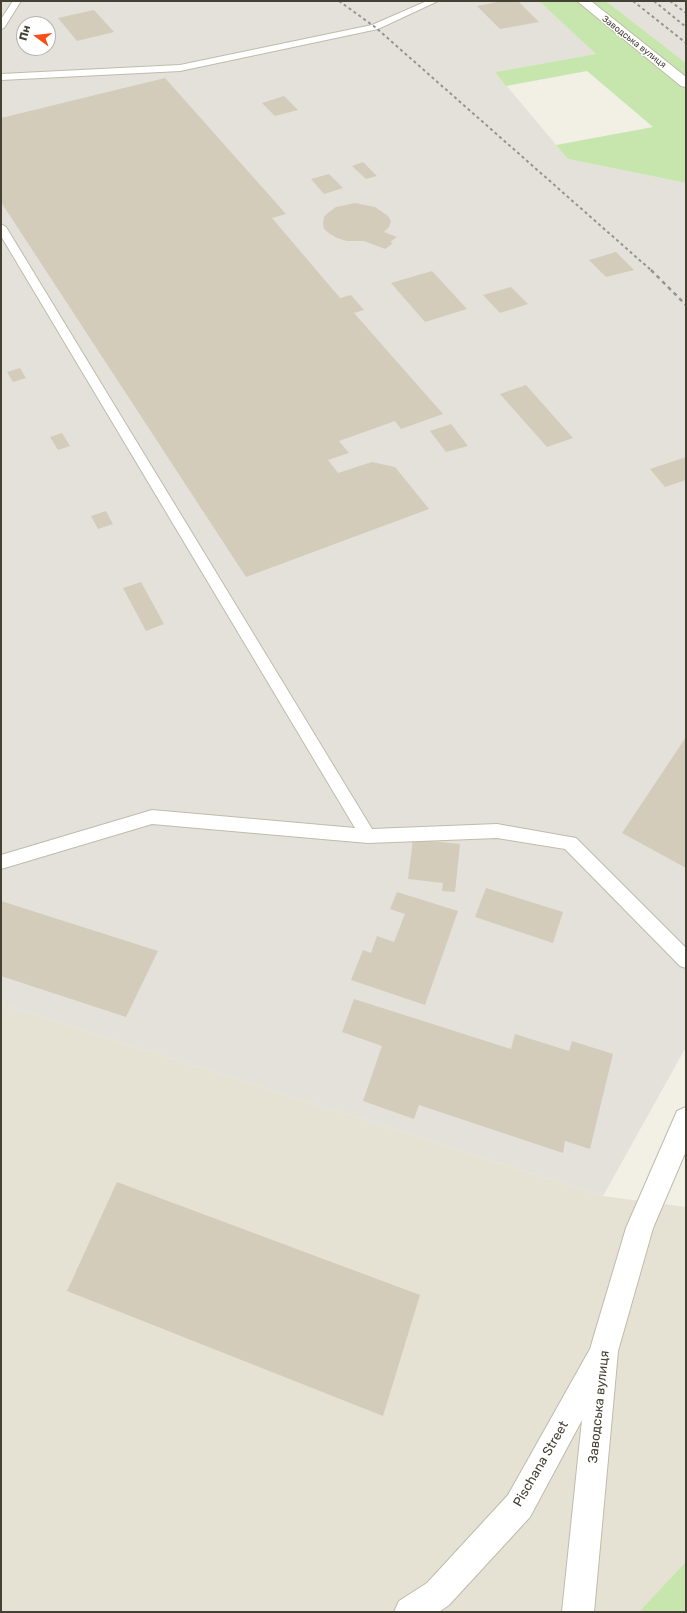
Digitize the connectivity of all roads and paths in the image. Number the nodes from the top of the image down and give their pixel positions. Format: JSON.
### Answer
{"nodes":[{"id":1,"x":17,"y":1,"type":"edge"},
{"id":2,"x":434,"y":1,"type":"edge"},
{"id":3,"x":583,"y":1,"type":"edge"},
{"id":4,"x":1,"y":26,"type":"edge"},
{"id":5,"x":1,"y":77,"type":"edge"},
{"id":6,"x":686,"y":83,"type":"edge"},
{"id":7,"x":1,"y":227,"type":"edge"},
{"id":8,"x":368,"y":836,"type":"junction"},
{"id":9,"x":1,"y":862,"type":"edge"},
{"id":10,"x":686,"y":960,"type":"edge"},
{"id":11,"x":686,"y":1120,"type":"edge"},
{"id":12,"x":604,"y":1351,"type":"junction"},
{"id":13,"x":410,"y":1612,"type":"edge"},
{"id":14,"x":578,"y":1612,"type":"edge"}],
"edges":[{"from":1,"to":4,"type":"lane"},
{"from":2,"to":5,"type":"lane"},
{"from":3,"to":6,"type":"street","name":"Заводська вулиця"},
{"from":7,"to":8,"type":"lane"},
{"from":8,"to":9,"type":"lane"},
{"from":8,"to":10,"type":"lane"},
{"from":11,"to":12,"type":"street","name":"Заводська вулиця"},
{"from":12,"to":13,"type":"street","name":"Pischana Street"},
{"from":12,"to":14,"type":"street","name":"Заводська вулиця"}]}
